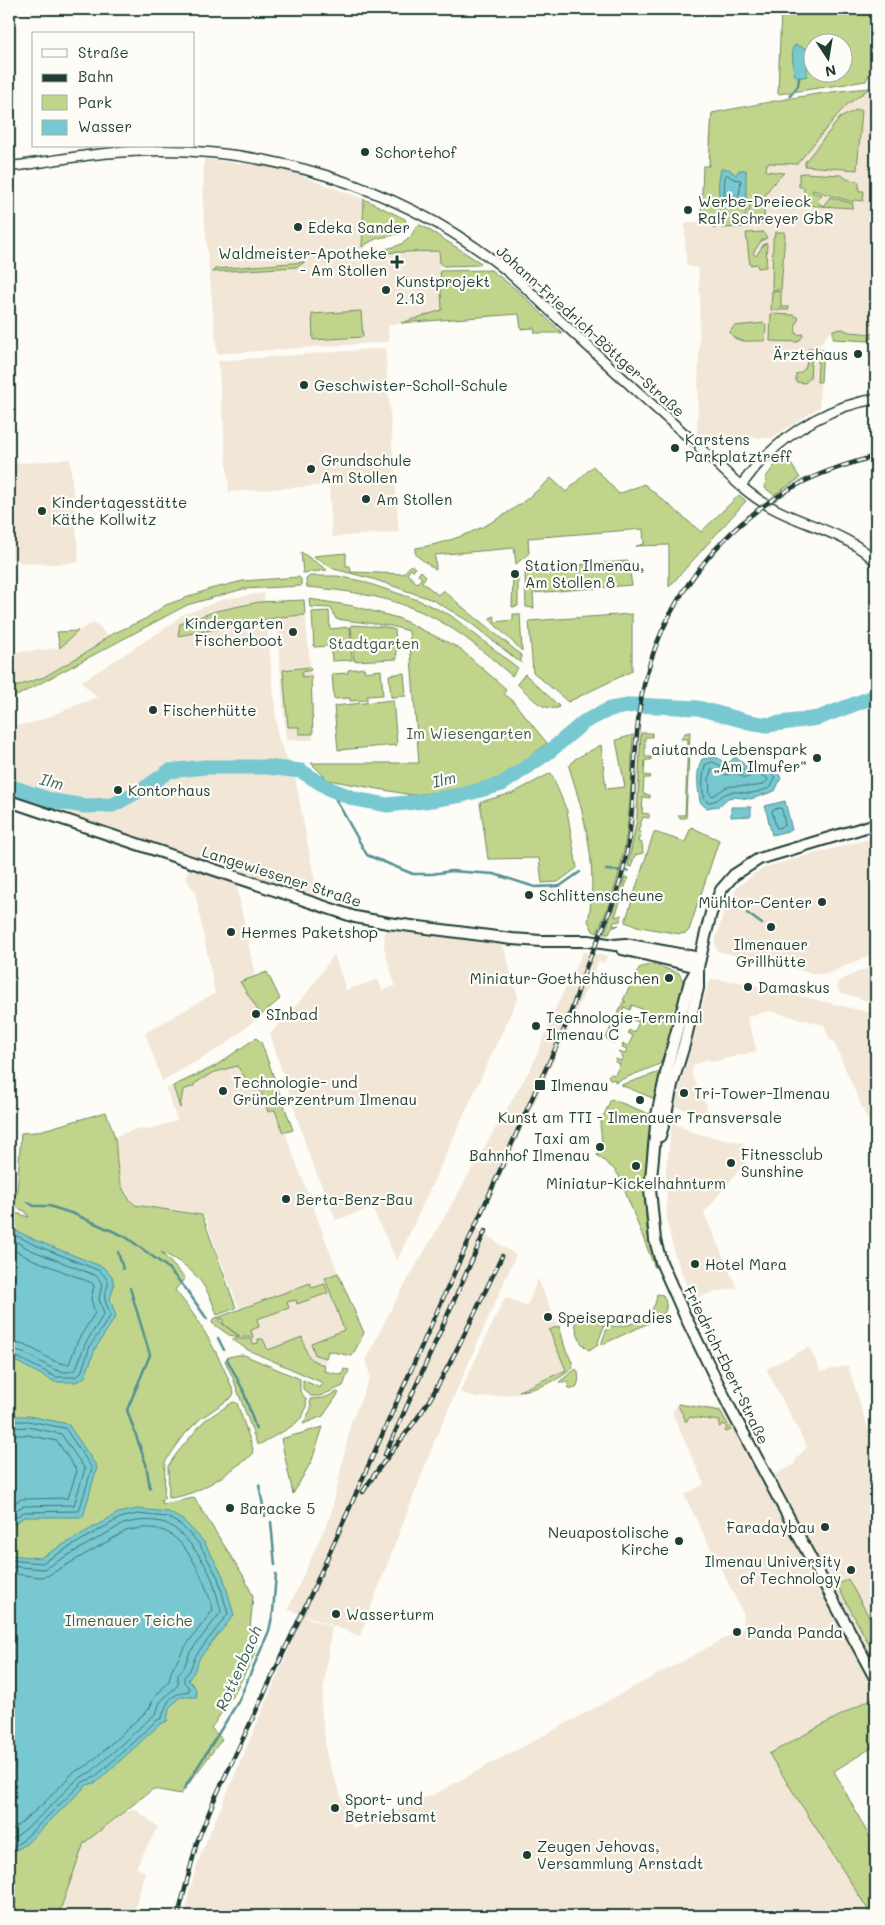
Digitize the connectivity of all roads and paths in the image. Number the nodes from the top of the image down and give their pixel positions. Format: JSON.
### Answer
{"nodes":[{"id":1,"x":9,"y":167,"type":"edge"},
{"id":2,"x":876,"y":399,"type":"edge"},
{"id":3,"x":741,"y":484,"type":"junction"},
{"id":4,"x":876,"y":562,"type":"edge"},
{"id":5,"x":9,"y":801,"type":"edge"},
{"id":6,"x":876,"y":824,"type":"edge"},
{"id":7,"x":699,"y":963,"type":"junction"},
{"id":8,"x":876,"y":1680,"type":"edge"}],
"edges":[{"from":1,"to":3,"type":"street","name":"Johann-Friedrich-Böttger-Straße"},
{"from":2,"to":3,"type":"street"},
{"from":3,"to":4,"type":"street","name":"Johann-Friedrich-Böttger-Straße"},
{"from":5,"to":7,"type":"main road","name":"Langewiesener Straße"},
{"from":6,"to":7,"type":"main road","name":"Friedrich-Ebert-Straße"},
{"from":7,"to":8,"type":"main road","name":"Friedrich-Ebert-Straße"}]}
